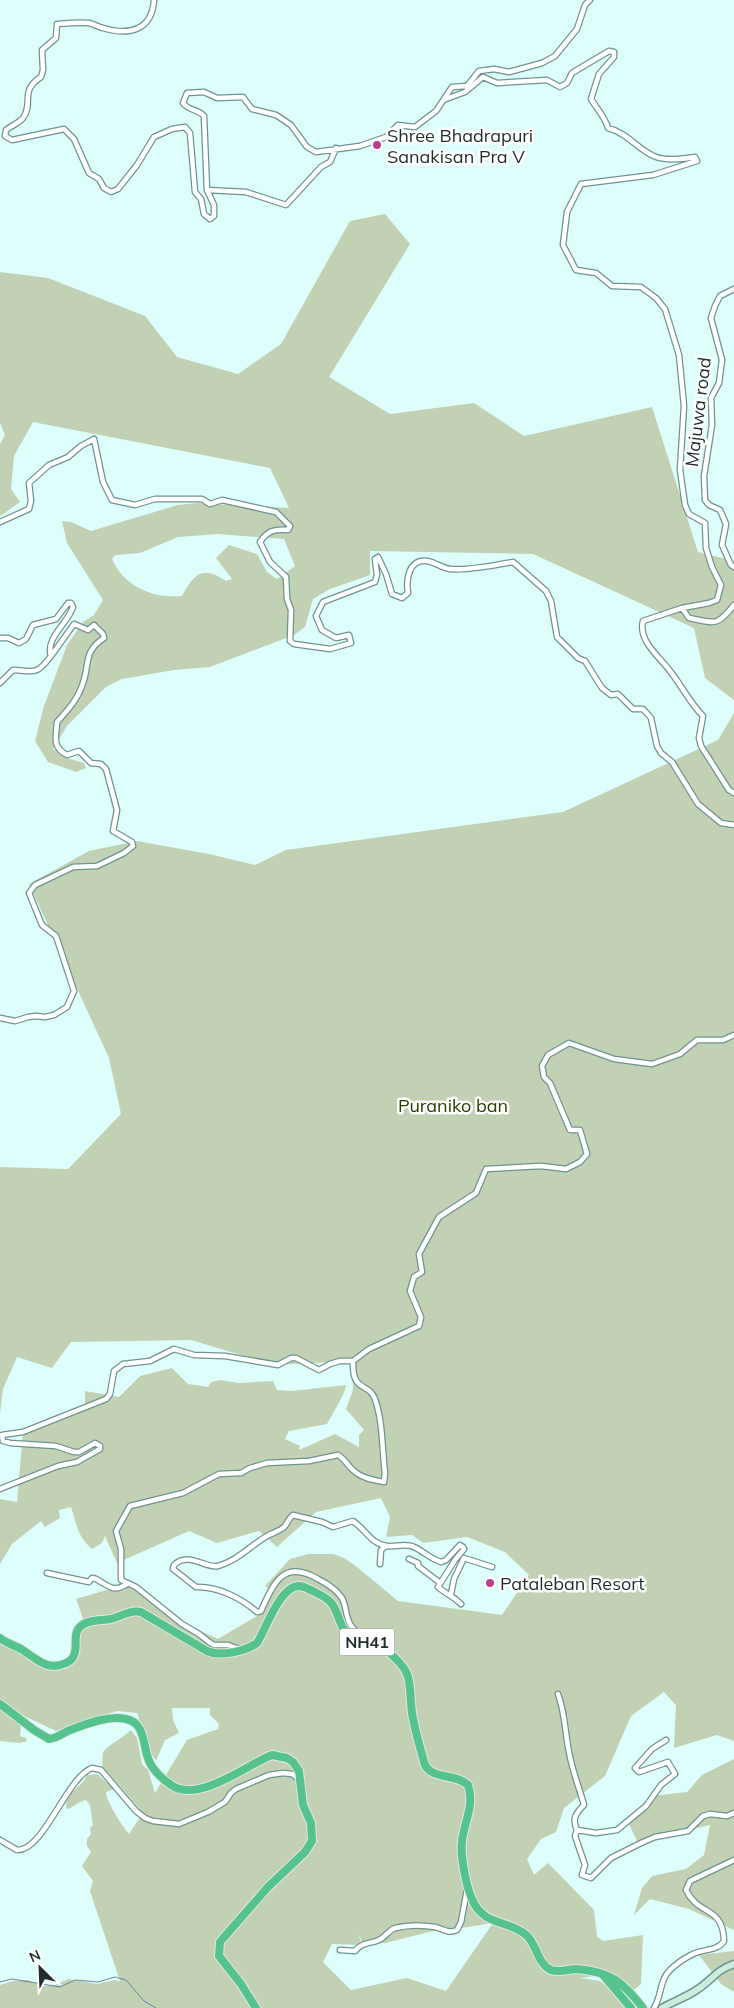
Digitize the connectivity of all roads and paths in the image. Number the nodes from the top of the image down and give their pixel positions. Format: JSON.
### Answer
{"nodes":[{"id":1,"x":154,"y":0,"type":"edge"},
{"id":2,"x":590,"y":0,"type":"edge"},
{"id":3,"x":446,"y":99,"type":"junction"},
{"id":4,"x":336,"y":148,"type":"junction"},
{"id":5,"x":207,"y":190,"type":"junction"},
{"id":6,"x":734,"y":290,"type":"edge"},
{"id":7,"x":0,"y":522,"type":"edge"},
{"id":8,"x":734,"y":567,"type":"edge"},
{"id":9,"x":734,"y":605,"type":"edge"},
{"id":10,"x":682,"y":608,"type":"junction"},
{"id":11,"x":0,"y":638,"type":"edge"},
{"id":12,"x":51,"y":656,"type":"junction"},
{"id":13,"x":0,"y":684,"type":"edge"},
{"id":14,"x":734,"y":793,"type":"edge"},
{"id":15,"x":734,"y":825,"type":"edge"},
{"id":16,"x":0,"y":1018,"type":"edge"},
{"id":17,"x":734,"y":1035,"type":"edge"},
{"id":18,"x":353,"y":1361,"type":"junction"},
{"id":19,"x":0,"y":1489,"type":"edge"},
{"id":20,"x":386,"y":1546,"type":"junction"},
{"id":21,"x":409,"y":1559,"type":"dead end"},
{"id":22,"x":380,"y":1564,"type":"dead end"},
{"id":23,"x":492,"y":1566,"type":"dead end"},
{"id":24,"x":47,"y":1573,"type":"dead end"},
{"id":25,"x":439,"y":1582,"type":"junction"},
{"id":26,"x":127,"y":1584,"type":"junction"},
{"id":27,"x":451,"y":1594,"type":"junction"},
{"id":28,"x":461,"y":1604,"type":"dead end"},
{"id":29,"x":0,"y":1638,"type":"edge"},
{"id":30,"x":382,"y":1646,"type":"junction"},
{"id":31,"x":240,"y":1650,"type":"junction"},
{"id":32,"x":558,"y":1694,"type":"dead end"},
{"id":33,"x":0,"y":1704,"type":"edge"},
{"id":34,"x":666,"y":1740,"type":"dead end"},
{"id":35,"x":300,"y":1780,"type":"junction"},
{"id":36,"x":734,"y":1813,"type":"edge"},
{"id":37,"x":577,"y":1830,"type":"junction"},
{"id":38,"x":0,"y":1840,"type":"edge"},
{"id":39,"x":734,"y":1860,"type":"edge"},
{"id":40,"x":468,"y":1887,"type":"junction"},
{"id":41,"x":340,"y":1950,"type":"dead end"},
{"id":42,"x":734,"y":1964,"type":"edge"},
{"id":43,"x":603,"y":1975,"type":"junction"},
{"id":44,"x":256,"y":2008,"type":"edge"},
{"id":45,"x":631,"y":2008,"type":"edge"},
{"id":46,"x":643,"y":2008,"type":"edge"},
{"id":47,"x":654,"y":2008,"type":"edge"},
{"id":48,"x":662,"y":2008,"type":"edge"}],
"edges":[{"from":1,"to":5,"type":"street"},
{"from":2,"to":3,"type":"street"},
{"from":3,"to":4,"type":"street"},
{"from":3,"to":10,"type":"street"},
{"from":4,"to":5,"type":"street"},
{"from":4,"to":5,"type":"street"},
{"from":6,"to":8,"type":"street","name":"Majuwa road"},
{"from":7,"to":15,"type":"street"},
{"from":9,"to":10,"type":"street"},
{"from":10,"to":14,"type":"street"},
{"from":11,"to":12,"type":"street"},
{"from":12,"to":13,"type":"street"},
{"from":12,"to":16,"type":"street"},
{"from":17,"to":18,"type":"street"},
{"from":18,"to":19,"type":"street"},
{"from":18,"to":26,"type":"street"},
{"from":20,"to":22,"type":"street"},
{"from":20,"to":25,"type":"street"},
{"from":20,"to":30,"type":"street"},
{"from":21,"to":25,"type":"street"},
{"from":23,"to":27,"type":"street"},
{"from":24,"to":26,"type":"street"},
{"from":25,"to":27,"type":"street"},
{"from":26,"to":31,"type":"street"},
{"from":27,"to":28,"type":"street"},
{"from":29,"to":31,"type":"highway","number":"NH41"},
{"from":30,"to":31,"type":"highway","number":"NH41"},
{"from":30,"to":40,"type":"highway","number":"NH41"},
{"from":32,"to":37,"type":"street"},
{"from":33,"to":35,"type":"highway"},
{"from":34,"to":37,"type":"street"},
{"from":35,"to":38,"type":"street"},
{"from":35,"to":44,"type":"highway"},
{"from":36,"to":37,"type":"street"},
{"from":39,"to":47,"type":"street"},
{"from":40,"to":41,"type":"street"},
{"from":40,"to":43,"type":"highway","number":"NH41"},
{"from":42,"to":48,"type":"street"},
{"from":43,"to":45,"type":"highway"},
{"from":43,"to":46,"type":"highway","number":"NH41"}]}
